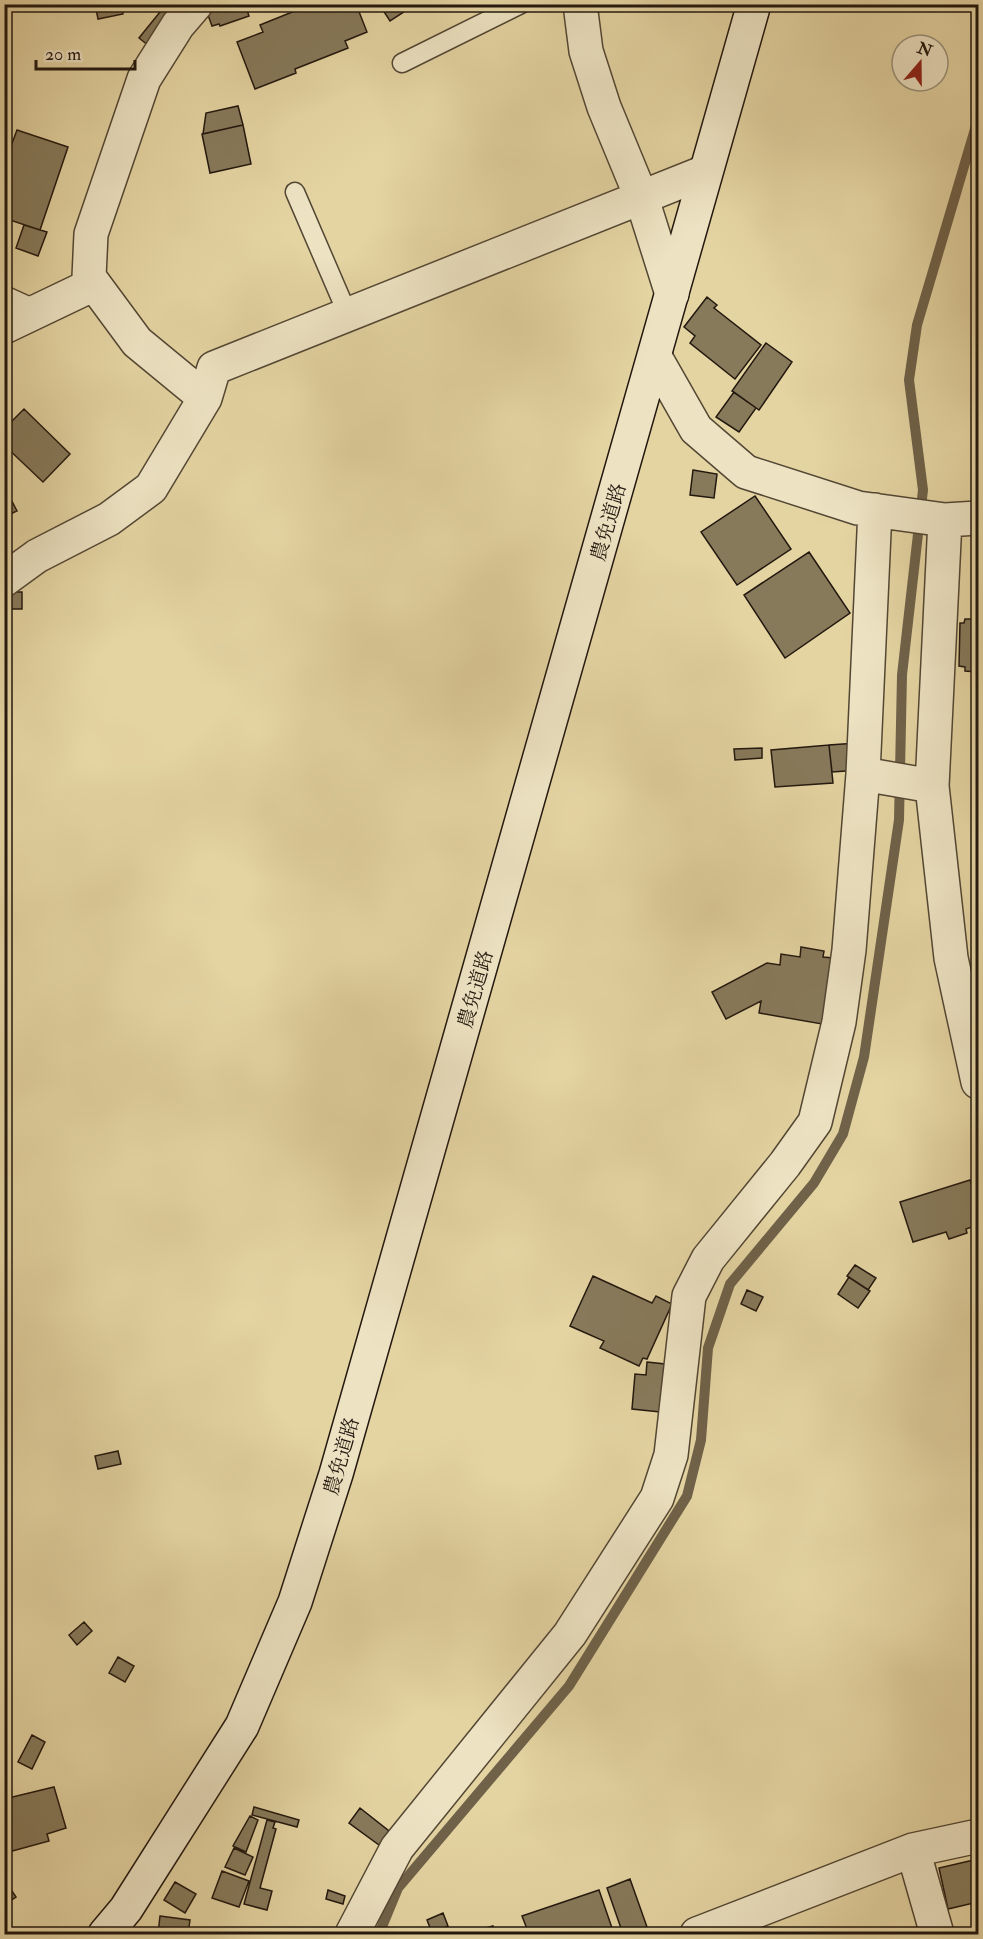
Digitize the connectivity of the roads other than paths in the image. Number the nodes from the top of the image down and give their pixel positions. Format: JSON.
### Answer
{"nodes":[{"id":1,"x":196,"y":4,"type":"edge"},
{"id":2,"x":521,"y":4,"type":"edge"},
{"id":3,"x":580,"y":4,"type":"edge"},
{"id":4,"x":754,"y":4,"type":"edge"},
{"id":5,"x":402,"y":63,"type":"dead end"},
{"id":6,"x":705,"y":172,"type":"junction"},
{"id":7,"x":295,"y":192,"type":"dead end"},
{"id":8,"x":642,"y":199,"type":"junction"},
{"id":9,"x":94,"y":284,"type":"junction"},
{"id":10,"x":672,"y":294,"type":"junction"},
{"id":11,"x":4,"y":295,"type":"edge"},
{"id":12,"x":37,"y":310,"type":"junction"},
{"id":13,"x":348,"y":315,"type":"junction"},
{"id":14,"x":4,"y":327,"type":"edge"},
{"id":15,"x":655,"y":357,"type":"junction"},
{"id":16,"x":205,"y":398,"type":"junction"},
{"id":17,"x":881,"y":510,"type":"junction"},
{"id":18,"x":978,"y":518,"type":"edge"},
{"id":19,"x":938,"y":519,"type":"junction"},
{"id":20,"x":4,"y":580,"type":"edge"},
{"id":21,"x":863,"y":774,"type":"junction"},
{"id":22,"x":921,"y":785,"type":"junction"},
{"id":23,"x":978,"y":1082,"type":"edge"},
{"id":24,"x":978,"y":1836,"type":"edge"},
{"id":25,"x":913,"y":1850,"type":"junction"},
{"id":26,"x":105,"y":1935,"type":"edge"},
{"id":27,"x":352,"y":1935,"type":"edge"},
{"id":28,"x":697,"y":1935,"type":"edge"},
{"id":29,"x":937,"y":1935,"type":"edge"}],
"edges":[{"from":1,"to":9,"type":"street"},
{"from":2,"to":5,"type":"lane"},
{"from":3,"to":8,"type":"street"},
{"from":4,"to":6,"type":"street","name":"農免道路"},
{"from":6,"to":8,"type":"street"},
{"from":6,"to":10,"type":"street","name":"農免道路"},
{"from":7,"to":13,"type":"lane"},
{"from":8,"to":10,"type":"street"},
{"from":8,"to":13,"type":"street"},
{"from":9,"to":12,"type":"street"},
{"from":9,"to":16,"type":"street"},
{"from":10,"to":15,"type":"street","name":"農免道路"},
{"from":11,"to":12,"type":"lane"},
{"from":12,"to":14,"type":"street"},
{"from":13,"to":16,"type":"street"},
{"from":15,"to":17,"type":"street"},
{"from":15,"to":26,"type":"street","name":"農免道路"},
{"from":16,"to":20,"type":"street"},
{"from":17,"to":19,"type":"street"},
{"from":17,"to":21,"type":"street"},
{"from":18,"to":19,"type":"street"},
{"from":19,"to":22,"type":"street"},
{"from":21,"to":22,"type":"street"},
{"from":21,"to":27,"type":"street"},
{"from":22,"to":23,"type":"street"},
{"from":24,"to":25,"type":"street"},
{"from":25,"to":28,"type":"street"},
{"from":25,"to":29,"type":"street"}]}
